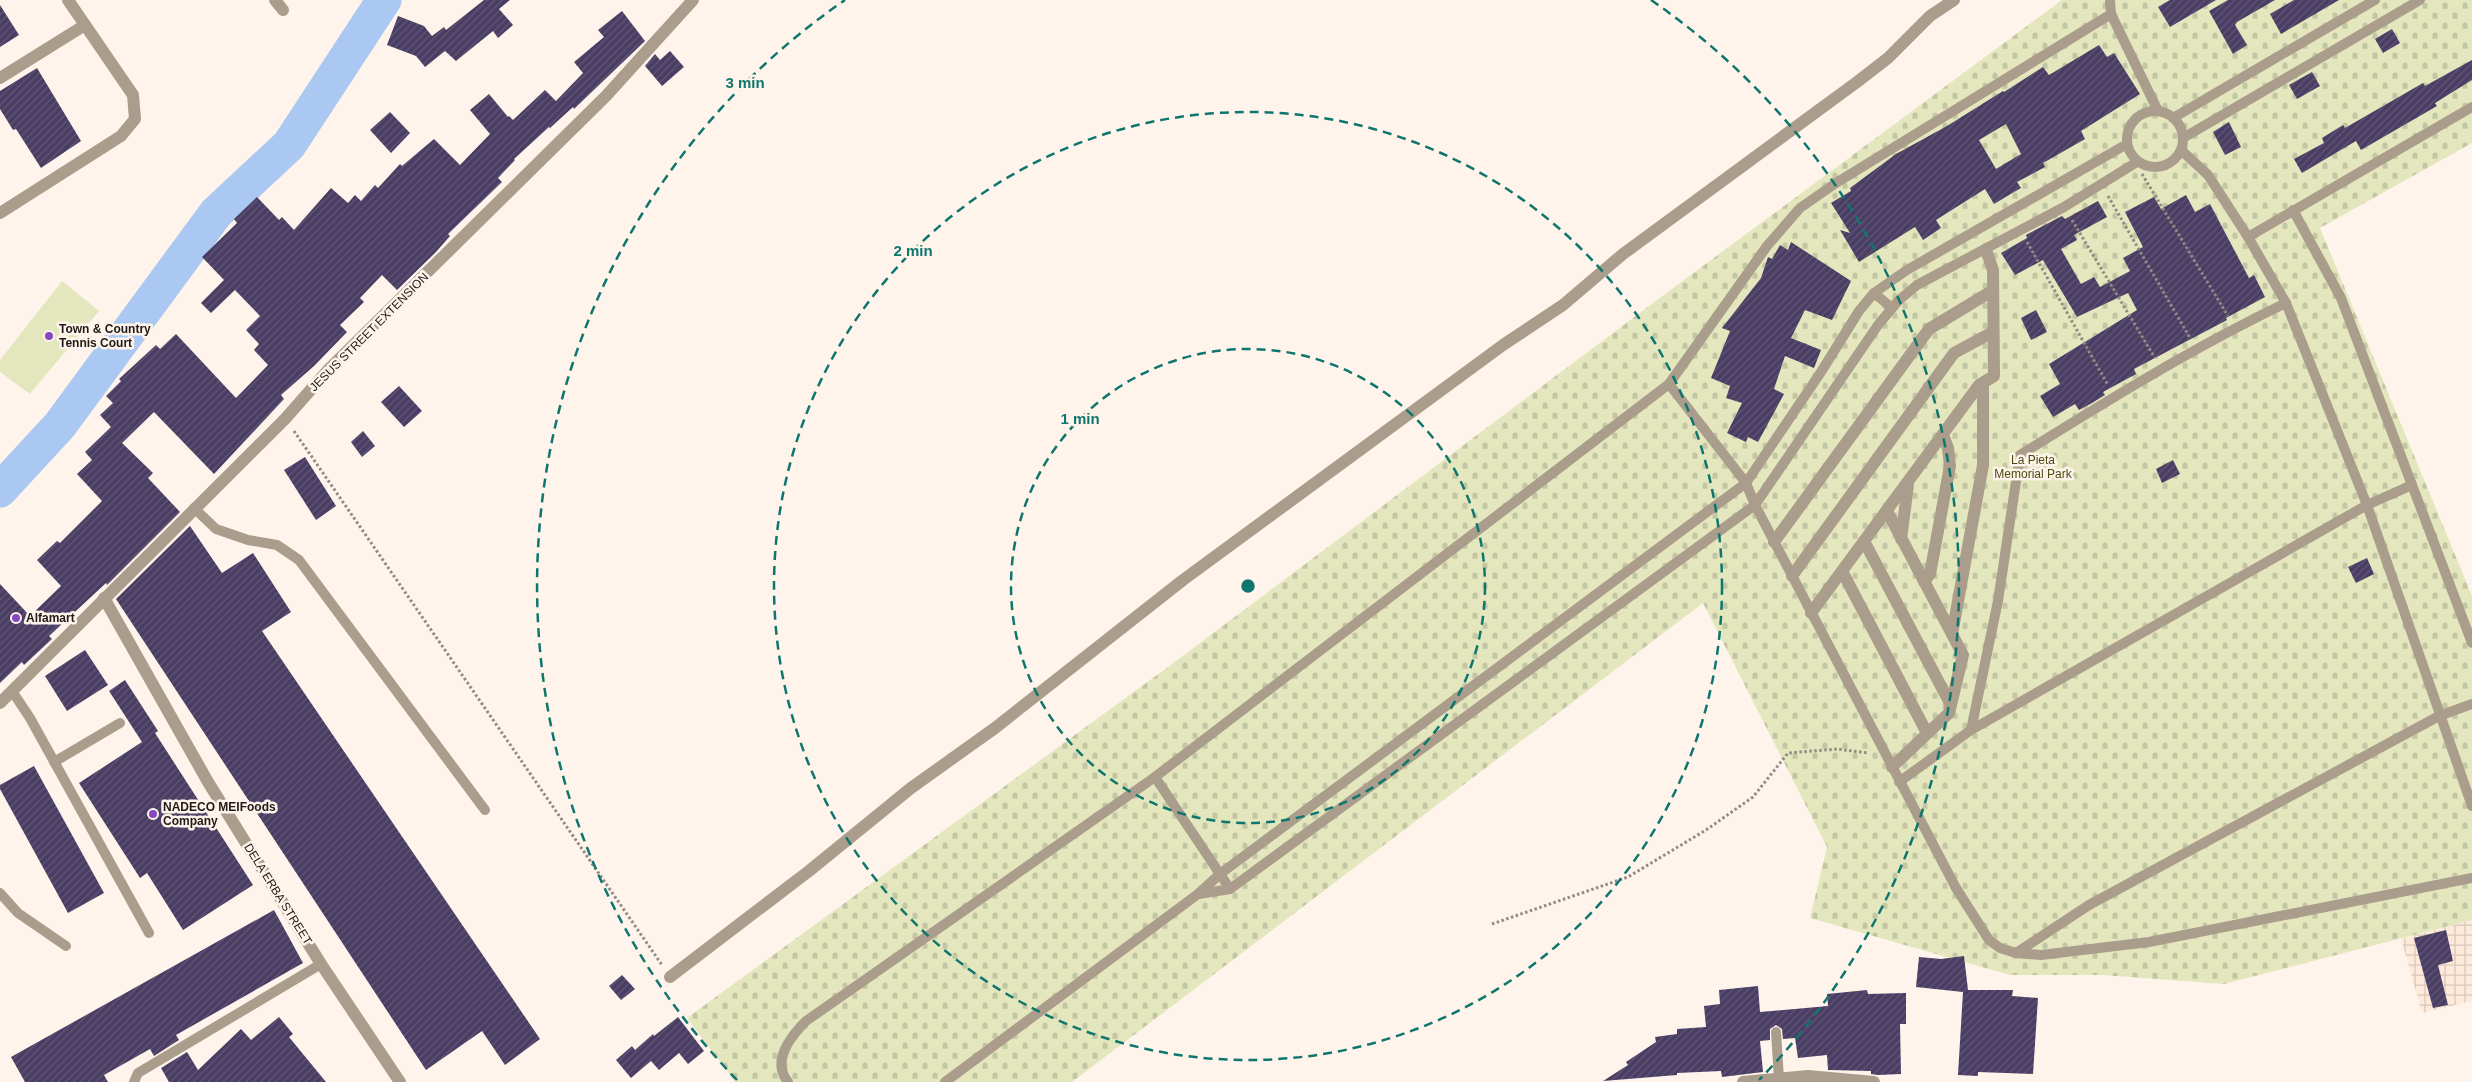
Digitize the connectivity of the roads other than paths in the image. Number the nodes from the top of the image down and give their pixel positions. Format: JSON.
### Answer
{"nodes":[{"id":1,"x":68,"y":0,"type":"edge"},
{"id":2,"x":693,"y":0,"type":"edge"},
{"id":3,"x":1954,"y":0,"type":"edge"},
{"id":4,"x":2110,"y":0,"type":"edge"},
{"id":5,"x":2375,"y":0,"type":"edge"},
{"id":6,"x":2420,"y":0,"type":"edge"},
{"id":7,"x":2111,"y":14,"type":"junction"},
{"id":8,"x":85,"y":25,"type":"junction"},
{"id":9,"x":0,"y":78,"type":"edge"},
{"id":10,"x":2472,"y":107,"type":"edge"},
{"id":11,"x":2158,"y":111,"type":"junction"},
{"id":12,"x":2173,"y":118,"type":"junction"},
{"id":13,"x":2183,"y":138,"type":"junction"},
{"id":14,"x":2127,"y":144,"type":"junction"},
{"id":15,"x":2181,"y":150,"type":"junction"},
{"id":16,"x":2136,"y":162,"type":"junction"},
{"id":17,"x":2293,"y":210,"type":"junction"},
{"id":18,"x":0,"y":213,"type":"edge"},
{"id":19,"x":2248,"y":237,"type":"junction"},
{"id":20,"x":1986,"y":250,"type":"junction"},
{"id":21,"x":1992,"y":291,"type":"junction"},
{"id":22,"x":1874,"y":293,"type":"junction"},
{"id":23,"x":2286,"y":303,"type":"junction"},
{"id":24,"x":1892,"y":308,"type":"junction"},
{"id":25,"x":1993,"y":332,"type":"junction"},
{"id":26,"x":1983,"y":383,"type":"junction"},
{"id":27,"x":1669,"y":384,"type":"junction"},
{"id":28,"x":1943,"y":435,"type":"junction"},
{"id":29,"x":1908,"y":482,"type":"junction"},
{"id":30,"x":1746,"y":483,"type":"junction"},
{"id":31,"x":2412,"y":485,"type":"junction"},
{"id":32,"x":1755,"y":505,"type":"junction"},
{"id":33,"x":2367,"y":505,"type":"junction"},
{"id":34,"x":194,"y":508,"type":"junction"},
{"id":35,"x":1887,"y":511,"type":"junction"},
{"id":36,"x":1901,"y":539,"type":"junction"},
{"id":37,"x":1774,"y":542,"type":"junction"},
{"id":38,"x":1864,"y":542,"type":"junction"},
{"id":39,"x":1842,"y":571,"type":"junction"},
{"id":40,"x":1792,"y":576,"type":"junction"},
{"id":41,"x":1924,"y":582,"type":"junction"},
{"id":42,"x":104,"y":598,"type":"junction"},
{"id":43,"x":1811,"y":613,"type":"junction"},
{"id":44,"x":1952,"y":634,"type":"junction"},
{"id":45,"x":2472,"y":643,"type":"edge"},
{"id":46,"x":12,"y":691,"type":"junction"},
{"id":47,"x":0,"y":703,"type":"edge"},
{"id":48,"x":2472,"y":704,"type":"edge"},
{"id":49,"x":1951,"y":705,"type":"junction"},
{"id":50,"x":2439,"y":716,"type":"junction"},
{"id":51,"x":120,"y":723,"type":"dead end"},
{"id":52,"x":1971,"y":730,"type":"junction"},
{"id":53,"x":1927,"y":734,"type":"junction"},
{"id":54,"x":1889,"y":761,"type":"junction"},
{"id":55,"x":54,"y":762,"type":"junction"},
{"id":56,"x":1155,"y":777,"type":"junction"},
{"id":57,"x":1899,"y":782,"type":"junction"},
{"id":58,"x":2472,"y":806,"type":"edge"},
{"id":59,"x":485,"y":810,"type":"dead end"},
{"id":60,"x":1220,"y":874,"type":"junction"},
{"id":61,"x":2472,"y":878,"type":"edge"},
{"id":62,"x":1230,"y":889,"type":"junction"},
{"id":63,"x":0,"y":893,"type":"edge"},
{"id":64,"x":1198,"y":894,"type":"junction"},
{"id":65,"x":149,"y":933,"type":"dead end"},
{"id":66,"x":66,"y":946,"type":"dead end"},
{"id":67,"x":2016,"y":953,"type":"junction"},
{"id":68,"x":321,"y":964,"type":"junction"},
{"id":69,"x":670,"y":977,"type":"road end"},
{"id":70,"x":1776,"y":1032,"type":"dead end"},
{"id":71,"x":1778,"y":1079,"type":"junction"},
{"id":72,"x":134,"y":1082,"type":"edge"},
{"id":73,"x":400,"y":1082,"type":"edge"},
{"id":74,"x":788,"y":1082,"type":"edge"},
{"id":75,"x":945,"y":1082,"type":"edge"},
{"id":76,"x":1743,"y":1082,"type":"edge"},
{"id":77,"x":1874,"y":1082,"type":"edge"}],
"edges":[{"from":1,"to":8,"type":"street"},
{"from":2,"to":34,"type":"street","name":"JESUS STREET EXTENSION"},
{"from":3,"to":69,"type":"street"},
{"from":4,"to":7,"type":"lane"},
{"from":5,"to":12,"type":"lane"},
{"from":6,"to":13,"type":"lane"},
{"from":7,"to":11,"type":"lane"},
{"from":7,"to":27,"type":"lane"},
{"from":8,"to":9,"type":"street"},
{"from":8,"to":18,"type":"street"},
{"from":10,"to":17,"type":"lane"},
{"from":11,"to":12,"type":"lane"},
{"from":11,"to":14,"type":"lane"},
{"from":12,"to":13,"type":"lane"},
{"from":13,"to":15,"type":"lane"},
{"from":14,"to":16,"type":"lane"},
{"from":14,"to":22,"type":"lane"},
{"from":15,"to":16,"type":"lane"},
{"from":15,"to":19,"type":"lane"},
{"from":16,"to":20,"type":"lane"},
{"from":17,"to":19,"type":"lane"},
{"from":17,"to":31,"type":"lane"},
{"from":19,"to":23,"type":"lane"},
{"from":20,"to":21,"type":"street"},
{"from":20,"to":24,"type":"lane"},
{"from":21,"to":25,"type":"street"},
{"from":21,"to":37,"type":"street"},
{"from":22,"to":24,"type":"lane"},
{"from":22,"to":30,"type":"lane"},
{"from":23,"to":33,"type":"lane"},
{"from":23,"to":52,"type":"lane"},
{"from":24,"to":32,"type":"lane"},
{"from":25,"to":26,"type":"street"},
{"from":25,"to":40,"type":"street"},
{"from":26,"to":28,"type":"street"},
{"from":26,"to":44,"type":"street"},
{"from":27,"to":30,"type":"lane"},
{"from":27,"to":56,"type":"lane"},
{"from":28,"to":29,"type":"street"},
{"from":28,"to":41,"type":"street"},
{"from":29,"to":35,"type":"street"},
{"from":29,"to":36,"type":"street"},
{"from":30,"to":32,"type":"lane"},
{"from":30,"to":60,"type":"lane"},
{"from":31,"to":33,"type":"lane"},
{"from":31,"to":45,"type":"lane"},
{"from":32,"to":37,"type":"lane"},
{"from":32,"to":62,"type":"lane"},
{"from":33,"to":50,"type":"lane"},
{"from":33,"to":52,"type":"lane"},
{"from":34,"to":42,"type":"street","name":"JESUS STREET EXTENSION"},
{"from":34,"to":59,"type":"lane"},
{"from":35,"to":36,"type":"street"},
{"from":35,"to":38,"type":"street"},
{"from":36,"to":41,"type":"street"},
{"from":37,"to":40,"type":"lane"},
{"from":38,"to":39,"type":"street"},
{"from":38,"to":49,"type":"street"},
{"from":39,"to":43,"type":"street"},
{"from":39,"to":53,"type":"street"},
{"from":40,"to":43,"type":"lane"},
{"from":41,"to":44,"type":"street"},
{"from":42,"to":46,"type":"street","name":"JESUS STREET EXTENSION"},
{"from":42,"to":68,"type":"street","name":"DELA ERBA STREET"},
{"from":43,"to":54,"type":"lane"},
{"from":44,"to":49,"type":"street"},
{"from":46,"to":47,"type":"street","name":"JESUS STREET EXTENSION"},
{"from":46,"to":55,"type":"lane"},
{"from":48,"to":50,"type":"lane"},
{"from":49,"to":53,"type":"street"},
{"from":50,"to":58,"type":"lane"},
{"from":50,"to":67,"type":"lane"},
{"from":51,"to":55,"type":"lane"},
{"from":52,"to":57,"type":"lane"},
{"from":53,"to":54,"type":"street"},
{"from":54,"to":57,"type":"lane"},
{"from":55,"to":65,"type":"lane"},
{"from":56,"to":60,"type":"lane"},
{"from":56,"to":74,"type":"lane"},
{"from":57,"to":67,"type":"lane"},
{"from":60,"to":62,"type":"lane"},
{"from":60,"to":64,"type":"lane"},
{"from":61,"to":67,"type":"lane"},
{"from":62,"to":64,"type":"lane"},
{"from":63,"to":66,"type":"lane"},
{"from":64,"to":75,"type":"lane"},
{"from":68,"to":72,"type":"lane"},
{"from":68,"to":73,"type":"street","name":"DELA ERBA STREET"},
{"from":70,"to":71,"type":"lane"},
{"from":71,"to":76,"type":"street"},
{"from":71,"to":77,"type":"street"}]}
